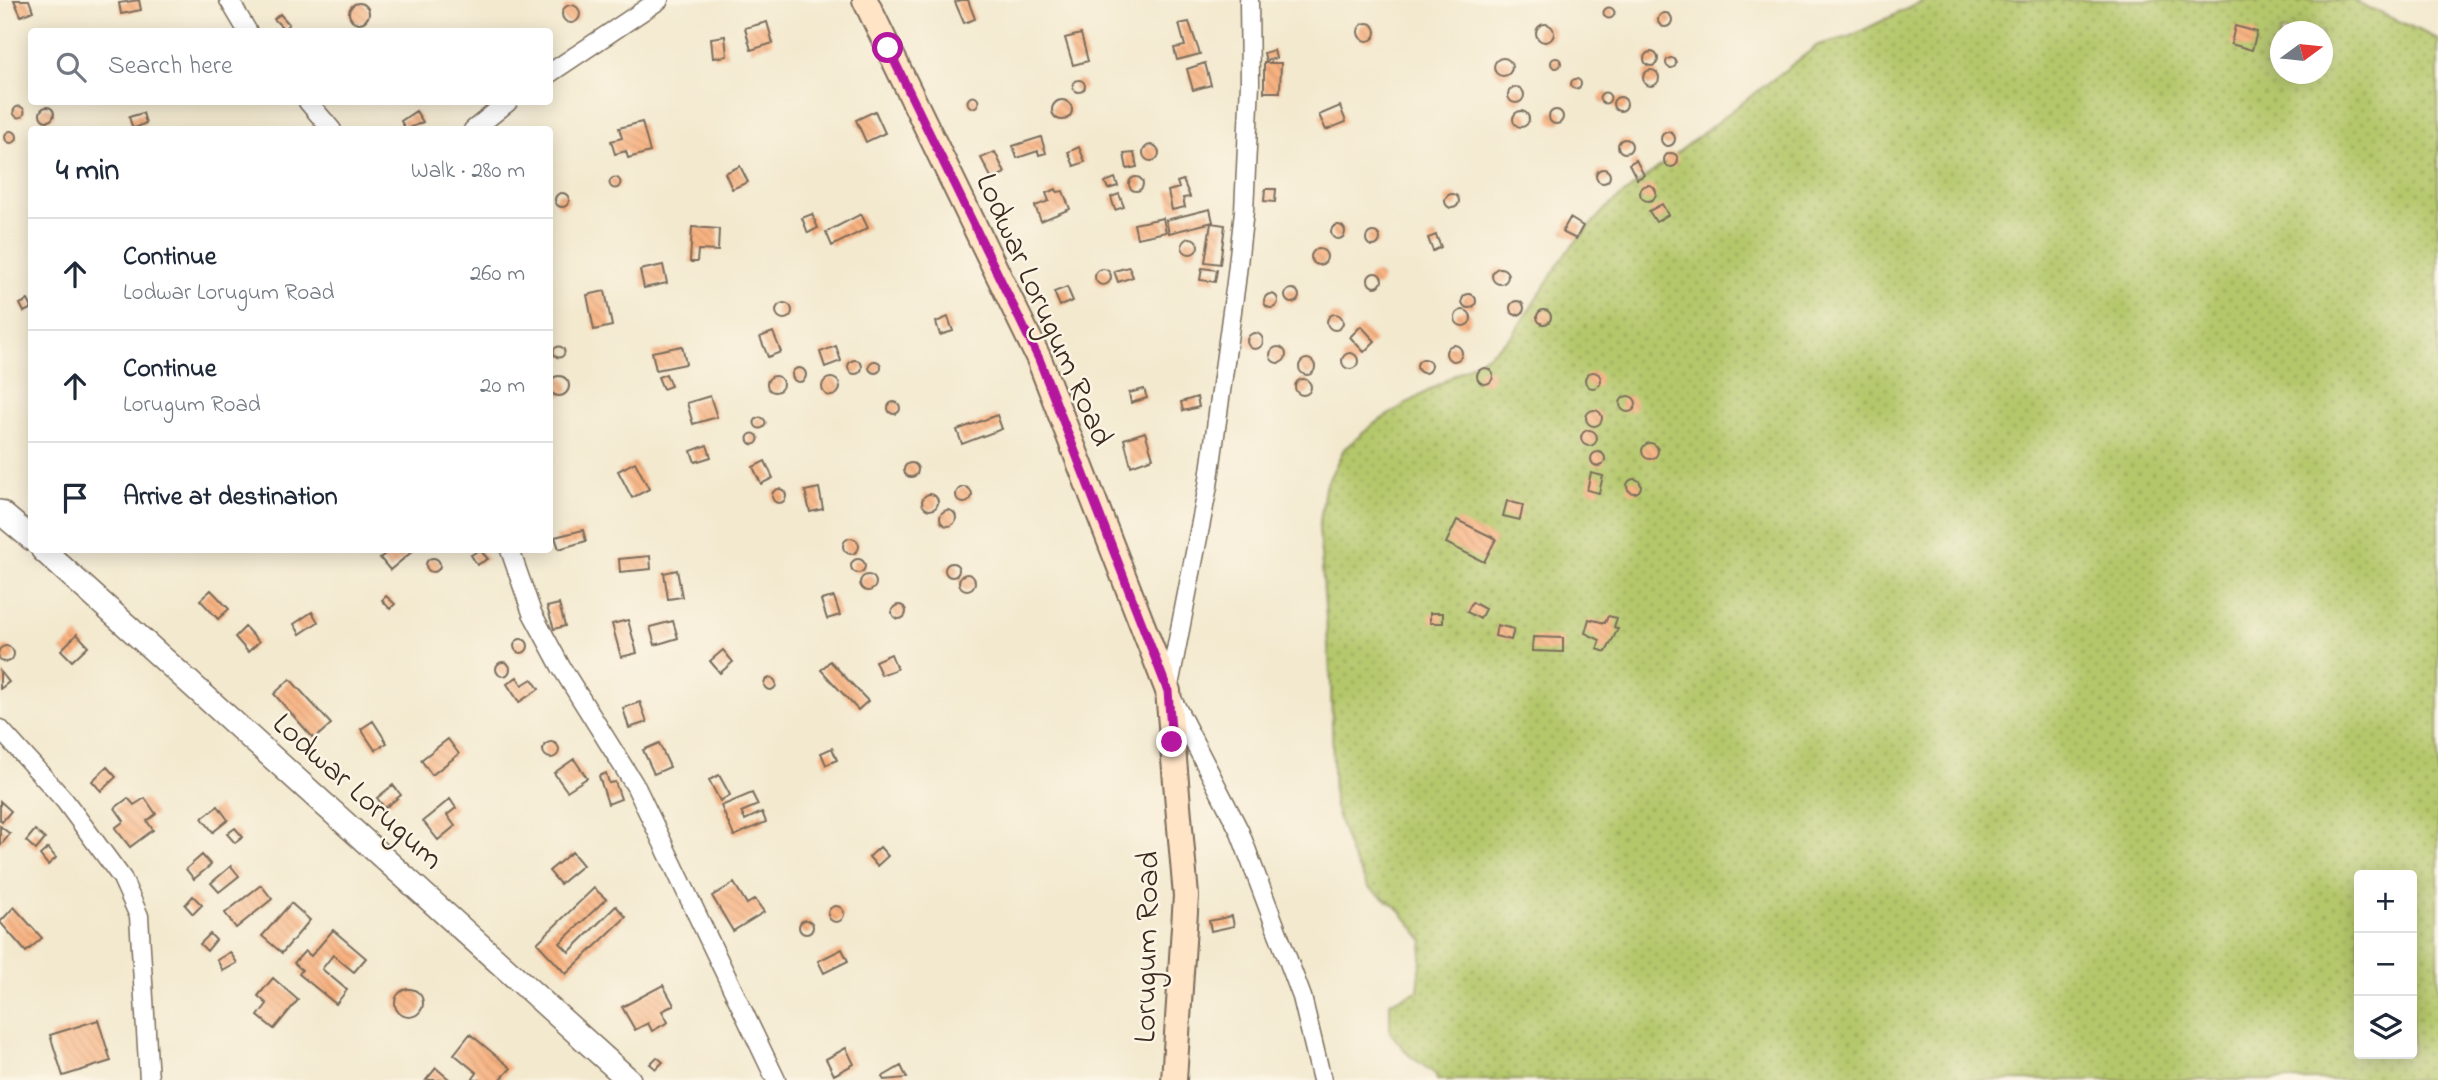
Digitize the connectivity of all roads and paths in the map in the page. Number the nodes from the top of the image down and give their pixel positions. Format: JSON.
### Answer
{"nodes":[{"id":1,"x":229,"y":0,"type":"edge"},
{"id":2,"x":659,"y":0,"type":"edge"},
{"id":3,"x":865,"y":0,"type":"edge"},
{"id":4,"x":1248,"y":0,"type":"edge"},
{"id":5,"x":246,"y":28,"type":"edge"},
{"id":6,"x":553,"y":71,"type":"edge"},
{"id":7,"x":311,"y":105,"type":"edge"},
{"id":8,"x":504,"y":105,"type":"edge"},
{"id":9,"x":329,"y":126,"type":"edge"},
{"id":10,"x":478,"y":126,"type":"edge"},
{"id":11,"x":0,"y":512,"type":"edge"},
{"id":12,"x":28,"y":536,"type":"edge"},
{"id":13,"x":46,"y":553,"type":"edge"},
{"id":14,"x":511,"y":553,"type":"edge"},
{"id":15,"x":1168,"y":691,"type":"junction"},
{"id":16,"x":0,"y":729,"type":"edge"},
{"id":17,"x":149,"y":1080,"type":"edge"},
{"id":18,"x":629,"y":1080,"type":"edge"},
{"id":19,"x":776,"y":1080,"type":"edge"},
{"id":20,"x":1174,"y":1080,"type":"edge"},
{"id":21,"x":1322,"y":1080,"type":"edge"}],
"edges":[{"from":1,"to":5,"type":"street"},
{"from":2,"to":6,"type":"street"},
{"from":3,"to":15,"type":"main road","name":"Lodwar Lorugum Road"},
{"from":4,"to":15,"type":"street"},
{"from":7,"to":9,"type":"street"},
{"from":8,"to":10,"type":"street"},
{"from":11,"to":12,"type":"street"},
{"from":13,"to":18,"type":"street","name":"Lodwar Lorugum"},
{"from":14,"to":19,"type":"street"},
{"from":15,"to":20,"type":"main road","name":"Lorugum Road"},
{"from":15,"to":21,"type":"street"},
{"from":16,"to":17,"type":"street"}]}
